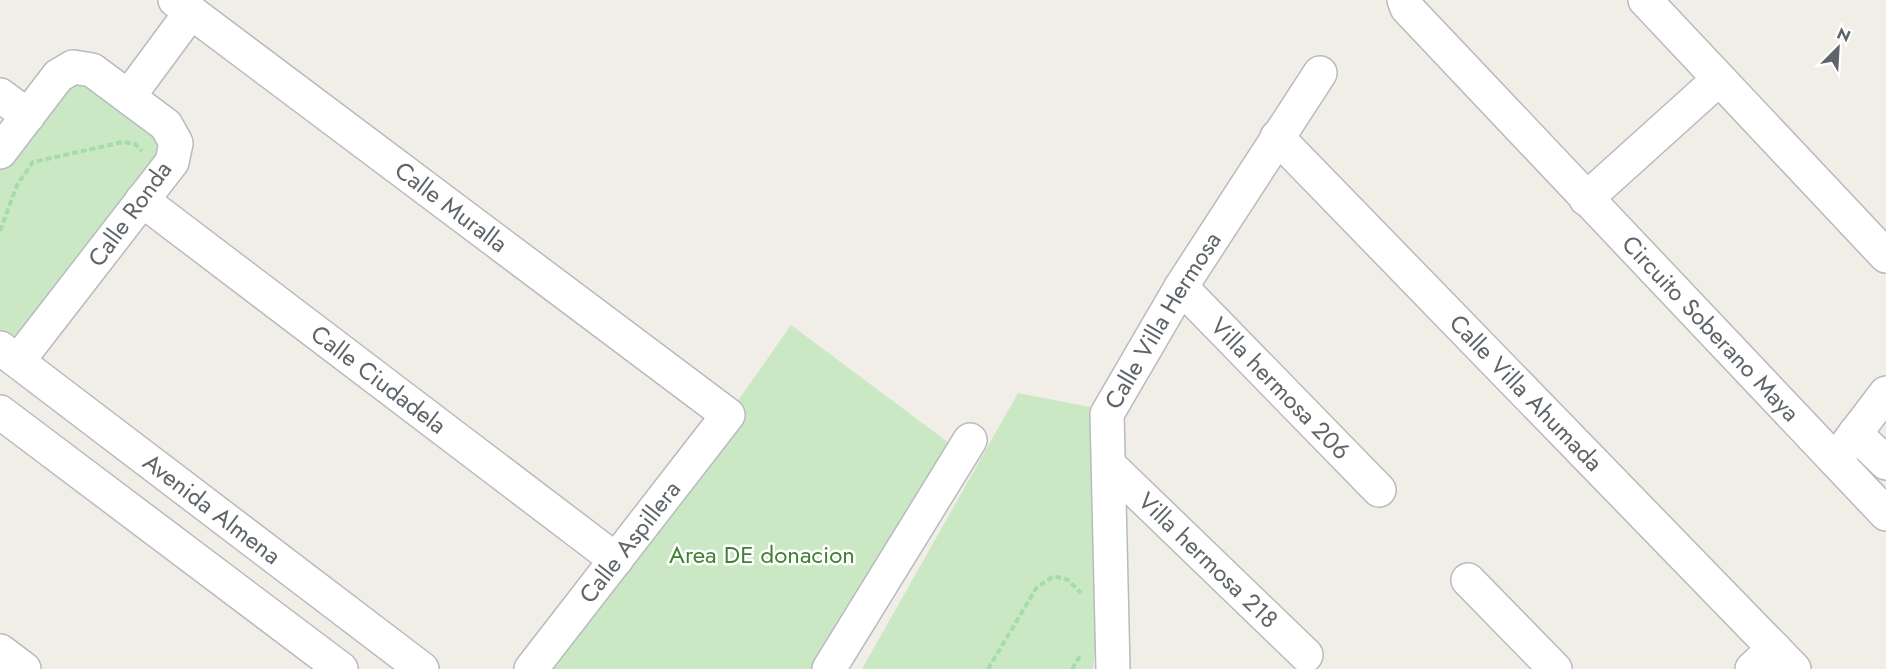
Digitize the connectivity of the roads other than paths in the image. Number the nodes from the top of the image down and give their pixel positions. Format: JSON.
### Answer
{"nodes":[{"id":1,"x":1404,"y":0,"type":"edge"},
{"id":2,"x":1645,"y":0,"type":"edge"},
{"id":3,"x":183,"y":6,"type":"edge"},
{"id":4,"x":1320,"y":73,"type":"dead end"},
{"id":5,"x":1719,"y":79,"type":"junction"},
{"id":6,"x":0,"y":95,"type":"edge"},
{"id":7,"x":129,"y":96,"type":"junction"},
{"id":8,"x":28,"y":116,"type":"junction"},
{"id":9,"x":1277,"y":137,"type":"junction"},
{"id":10,"x":0,"y":152,"type":"edge"},
{"id":11,"x":1586,"y":199,"type":"junction"},
{"id":12,"x":142,"y":200,"type":"junction"},
{"id":13,"x":1886,"y":256,"type":"edge"},
{"id":14,"x":1181,"y":287,"type":"junction"},
{"id":15,"x":9,"y":355,"type":"edge"},
{"id":16,"x":1886,"y":393,"type":"edge"},
{"id":17,"x":0,"y":412,"type":"edge"},
{"id":18,"x":728,"y":415,"type":"joint"},
{"id":19,"x":1855,"y":433,"type":"junction"},
{"id":20,"x":970,"y":440,"type":"dead end"},
{"id":21,"x":1835,"y":460,"type":"junction"},
{"id":22,"x":1886,"y":463,"type":"edge"},
{"id":23,"x":1110,"y":466,"type":"junction"},
{"id":24,"x":1378,"y":490,"type":"dead end"},
{"id":25,"x":1886,"y":514,"type":"edge"},
{"id":26,"x":616,"y":560,"type":"junction"},
{"id":27,"x":1468,"y":580,"type":"dead end"},
{"id":28,"x":0,"y":651,"type":"edge"},
{"id":29,"x":1306,"y":655,"type":"dead end"},
{"id":30,"x":1773,"y":662,"type":"edge"},
{"id":31,"x":24,"y":669,"type":"edge"},
{"id":32,"x":341,"y":669,"type":"edge"},
{"id":33,"x":422,"y":669,"type":"edge"},
{"id":34,"x":531,"y":669,"type":"edge"},
{"id":35,"x":830,"y":669,"type":"edge"},
{"id":36,"x":1113,"y":669,"type":"edge"},
{"id":37,"x":1555,"y":669,"type":"edge"}],
"edges":[{"from":1,"to":11,"type":"street","name":"Circuito Soberano Maya"},
{"from":2,"to":5,"type":"street"},
{"from":3,"to":7,"type":"street"},
{"from":3,"to":18,"type":"street","name":"Calle Muralla"},
{"from":4,"to":9,"type":"street","name":"Calle Villa Hermosa"},
{"from":5,"to":11,"type":"street"},
{"from":5,"to":13,"type":"street"},
{"from":6,"to":8,"type":"street"},
{"from":7,"to":8,"type":"street","name":"Calle Ronda"},
{"from":7,"to":12,"type":"street","name":"Calle Ronda"},
{"from":8,"to":10,"type":"street","name":"Calle Ronda"},
{"from":9,"to":14,"type":"street","name":"Calle Villa Hermosa"},
{"from":9,"to":30,"type":"street","name":"Calle Villa Ahumada"},
{"from":11,"to":21,"type":"street","name":"Circuito Soberano Maya"},
{"from":12,"to":15,"type":"street","name":"Calle Ronda"},
{"from":12,"to":26,"type":"street","name":"Calle Ciudadela"},
{"from":14,"to":23,"type":"street","name":"Calle Villa Hermosa"},
{"from":14,"to":24,"type":"street","name":"Villa hermosa 206"},
{"from":15,"to":33,"type":"street","name":"Avenida Almena"},
{"from":16,"to":19,"type":"street"},
{"from":17,"to":32,"type":"street","name":"Avenida Almena"},
{"from":18,"to":26,"type":"street","name":"Calle Aspillera"},
{"from":19,"to":21,"type":"street"},
{"from":19,"to":22,"type":"street"},
{"from":20,"to":35,"type":"street"},
{"from":21,"to":25,"type":"street","name":"Circuito Soberano Maya"},
{"from":23,"to":29,"type":"street","name":"Villa hermosa 218"},
{"from":23,"to":36,"type":"street","name":"Calle Villa Hermosa"},
{"from":26,"to":34,"type":"street","name":"Calle Aspillera"},
{"from":27,"to":37,"type":"street"},
{"from":28,"to":31,"type":"street"}]}
